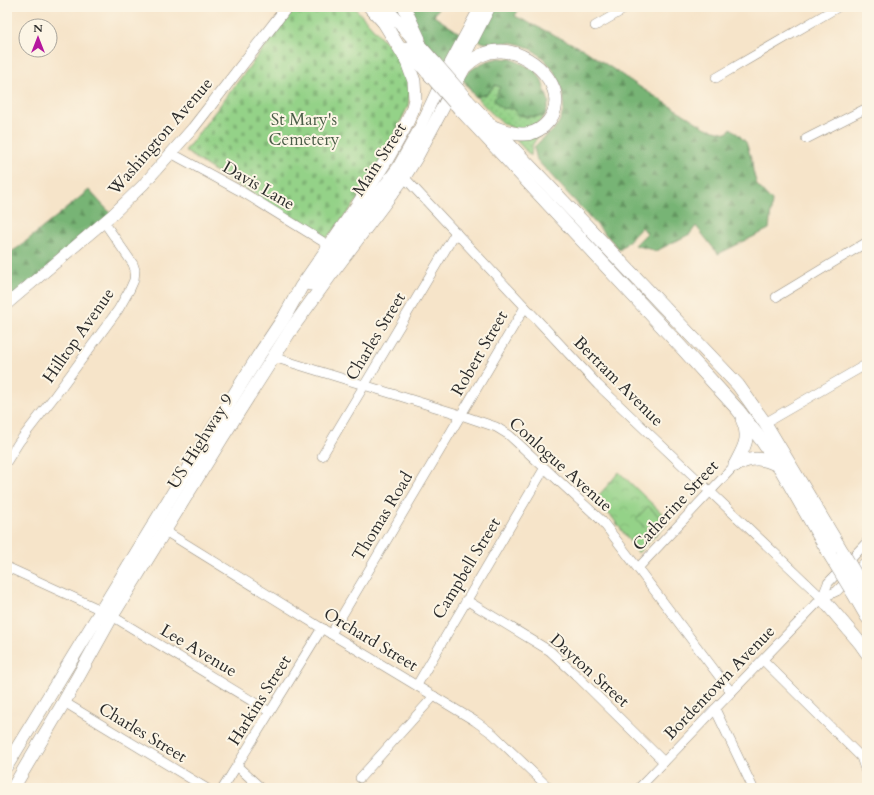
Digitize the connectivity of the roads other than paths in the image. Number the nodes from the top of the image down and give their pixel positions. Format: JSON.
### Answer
{"nodes":[{"id":1,"x":287,"y":7,"type":"edge"},
{"id":2,"x":370,"y":7,"type":"edge"},
{"id":3,"x":385,"y":7,"type":"edge"},
{"id":4,"x":404,"y":7,"type":"edge"},
{"id":5,"x":628,"y":7,"type":"edge"},
{"id":6,"x":838,"y":7,"type":"edge"},
{"id":7,"x":486,"y":8,"type":"edge"},
{"id":8,"x":383,"y":21,"type":"junction"},
{"id":9,"x":595,"y":26,"type":"dead end"},
{"id":10,"x":423,"y":50,"type":"junction"},
{"id":11,"x":432,"y":68,"type":"junction"},
{"id":12,"x":716,"y":78,"type":"dead end"},
{"id":13,"x":463,"y":104,"type":"junction"},
{"id":14,"x":867,"y":108,"type":"edge"},
{"id":15,"x":434,"y":123,"type":"junction"},
{"id":16,"x":492,"y":126,"type":"junction"},
{"id":17,"x":806,"y":139,"type":"dead end"},
{"id":18,"x":171,"y":153,"type":"junction"},
{"id":19,"x":404,"y":177,"type":"junction"},
{"id":20,"x":104,"y":222,"type":"junction"},
{"id":21,"x":456,"y":232,"type":"junction"},
{"id":22,"x":867,"y":242,"type":"edge"},
{"id":23,"x":330,"y":246,"type":"junction"},
{"id":24,"x":776,"y":297,"type":"dead end"},
{"id":25,"x":7,"y":304,"type":"edge"},
{"id":26,"x":525,"y":307,"type":"junction"},
{"id":27,"x":285,"y":316,"type":"junction"},
{"id":28,"x":273,"y":357,"type":"junction"},
{"id":29,"x":867,"y":364,"type":"edge"},
{"id":30,"x":365,"y":386,"type":"junction"},
{"id":31,"x":738,"y":410,"type":"junction"},
{"id":32,"x":461,"y":415,"type":"junction"},
{"id":33,"x":765,"y":424,"type":"junction"},
{"id":34,"x":322,"y":456,"type":"dead end"},
{"id":35,"x":7,"y":461,"type":"edge"},
{"id":36,"x":735,"y":465,"type":"junction"},
{"id":37,"x":779,"y":466,"type":"junction"},
{"id":38,"x":544,"y":469,"type":"junction"},
{"id":39,"x":709,"y":492,"type":"junction"},
{"id":40,"x":165,"y":531,"type":"junction"},
{"id":41,"x":867,"y":542,"type":"edge"},
{"id":42,"x":836,"y":554,"type":"junction"},
{"id":43,"x":867,"y":560,"type":"edge"},
{"id":44,"x":7,"y":567,"type":"edge"},
{"id":45,"x":638,"y":568,"type":"junction"},
{"id":46,"x":856,"y":587,"type":"junction"},
{"id":47,"x":867,"y":594,"type":"edge"},
{"id":48,"x":822,"y":598,"type":"junction"},
{"id":49,"x":466,"y":600,"type":"junction"},
{"id":50,"x":107,"y":613,"type":"junction"},
{"id":51,"x":867,"y":617,"type":"edge"},
{"id":52,"x":322,"y":628,"type":"junction"},
{"id":53,"x":331,"y":634,"type":"junction"},
{"id":54,"x":867,"y":653,"type":"edge"},
{"id":55,"x":763,"y":660,"type":"junction"},
{"id":56,"x":417,"y":685,"type":"junction"},
{"id":57,"x":731,"y":692,"type":"junction"},
{"id":58,"x":434,"y":696,"type":"junction"},
{"id":59,"x":64,"y":702,"type":"junction"},
{"id":60,"x":714,"y":709,"type":"junction"},
{"id":61,"x":270,"y":712,"type":"junction"},
{"id":62,"x":664,"y":762,"type":"junction"},
{"id":63,"x":7,"y":765,"type":"edge"},
{"id":64,"x":237,"y":766,"type":"junction"},
{"id":65,"x":867,"y":775,"type":"edge"},
{"id":66,"x":360,"y":778,"type":"dead end"},
{"id":67,"x":14,"y":788,"type":"edge"},
{"id":68,"x":206,"y":788,"type":"edge"},
{"id":69,"x":223,"y":788,"type":"edge"},
{"id":70,"x":261,"y":788,"type":"edge"},
{"id":71,"x":549,"y":788,"type":"edge"},
{"id":72,"x":639,"y":788,"type":"edge"},
{"id":73,"x":753,"y":788,"type":"edge"}],
"edges":[{"from":1,"to":18,"type":"main road","name":"Washington Avenue"},
{"from":2,"to":8,"type":"highway"},
{"from":3,"to":10,"type":"highway"},
{"from":4,"to":10,"type":"highway"},
{"from":5,"to":9,"type":"street"},
{"from":6,"to":12,"type":"street"},
{"from":7,"to":15,"type":"main road","name":"Main Street"},
{"from":7,"to":27,"type":"main road","name":"Main Street"},
{"from":8,"to":11,"type":"highway"},
{"from":8,"to":23,"type":"highway","name":"US Highway 9"},
{"from":10,"to":11,"type":"highway"},
{"from":11,"to":13,"type":"highway","bridge":true},
{"from":13,"to":16,"type":"highway"},
{"from":13,"to":31,"type":"highway"},
{"from":14,"to":17,"type":"street"},
{"from":15,"to":16,"type":"highway","name":"US Highway 9"},
{"from":15,"to":19,"type":"highway","name":"US Highway 9"},
{"from":16,"to":33,"type":"highway"},
{"from":18,"to":20,"type":"main road","name":"Washington Avenue"},
{"from":18,"to":23,"type":"street","name":"Davis Lane"},
{"from":19,"to":21,"type":"street","name":"Bertram Avenue"},
{"from":19,"to":28,"type":"highway","name":"US Highway 9"},
{"from":20,"to":25,"type":"main road","name":"Washington Avenue"},
{"from":20,"to":35,"type":"street","name":"Hilltop Avenue"},
{"from":21,"to":26,"type":"street","name":"Bertram Avenue"},
{"from":21,"to":30,"type":"street","name":"Charles Street"},
{"from":22,"to":24,"type":"street"},
{"from":23,"to":27,"type":"highway","name":"US Highway 9"},
{"from":26,"to":32,"type":"street","name":"Robert Street"},
{"from":26,"to":39,"type":"street","name":"Bertram Avenue"},
{"from":27,"to":50,"type":"highway","name":"US Highway 9"},
{"from":28,"to":30,"type":"street","name":"Conlogue Avenue"},
{"from":28,"to":40,"type":"highway","name":"US Highway 9"},
{"from":29,"to":33,"type":"street"},
{"from":30,"to":32,"type":"street","name":"Conlogue Avenue"},
{"from":30,"to":34,"type":"street","name":"Charles Street"},
{"from":31,"to":36,"type":"highway"},
{"from":31,"to":37,"type":"highway"},
{"from":32,"to":38,"type":"street","name":"Conlogue Avenue"},
{"from":32,"to":53,"type":"street","name":"Thomas Road"},
{"from":33,"to":42,"type":"highway"},
{"from":36,"to":37,"type":"highway"},
{"from":36,"to":39,"type":"street","name":"Catherine Street"},
{"from":37,"to":42,"type":"highway"},
{"from":38,"to":45,"type":"street","name":"Conlogue Avenue"},
{"from":38,"to":49,"type":"street","name":"Campbell Street"},
{"from":39,"to":45,"type":"street","name":"Catherine Street"},
{"from":39,"to":48,"type":"street","name":"Bertram Avenue"},
{"from":40,"to":50,"type":"highway","name":"US Highway 9"},
{"from":40,"to":52,"type":"street","name":"Orchard Street"},
{"from":41,"to":48,"type":"street","name":"Bordentown Avenue"},
{"from":42,"to":46,"type":"highway","bridge":true},
{"from":43,"to":48,"type":"street","name":"Bordentown Avenue"},
{"from":44,"to":50,"type":"street","name":"Lee Avenue"},
{"from":45,"to":57,"type":"street","name":"Conlogue Avenue"},
{"from":46,"to":47,"type":"highway"},
{"from":46,"to":51,"type":"highway"},
{"from":48,"to":54,"type":"highway"},
{"from":48,"to":55,"type":"street","name":"Bordentown Avenue"},
{"from":49,"to":56,"type":"street","name":"Campbell Street"},
{"from":49,"to":62,"type":"street","name":"Dayton Street"},
{"from":50,"to":59,"type":"highway","name":"US Highway 9"},
{"from":50,"to":61,"type":"street","name":"Lee Avenue"},
{"from":50,"to":63,"type":"highway","name":"US Highway 9"},
{"from":52,"to":53,"type":"street","name":"Orchard Street"},
{"from":52,"to":61,"type":"street","name":"Harkins Street"},
{"from":53,"to":56,"type":"street","name":"Orchard Street"},
{"from":55,"to":57,"type":"street","name":"Bordentown Avenue"},
{"from":55,"to":65,"type":"street"},
{"from":56,"to":58,"type":"street","name":"Orchard Street"},
{"from":57,"to":60,"type":"street","name":"Bordentown Avenue"},
{"from":58,"to":66,"type":"street"},
{"from":58,"to":71,"type":"street","name":"Orchard Street"},
{"from":59,"to":67,"type":"highway","name":"US Highway 9"},
{"from":59,"to":68,"type":"street","name":"Charles Street"},
{"from":60,"to":62,"type":"street","name":"Bordentown Avenue"},
{"from":60,"to":73,"type":"street"},
{"from":61,"to":64,"type":"street","name":"Harkins Street"},
{"from":62,"to":72,"type":"street","name":"Bordentown Avenue"},
{"from":64,"to":69,"type":"street","name":"Harkins Street"},
{"from":64,"to":70,"type":"street"}]}
